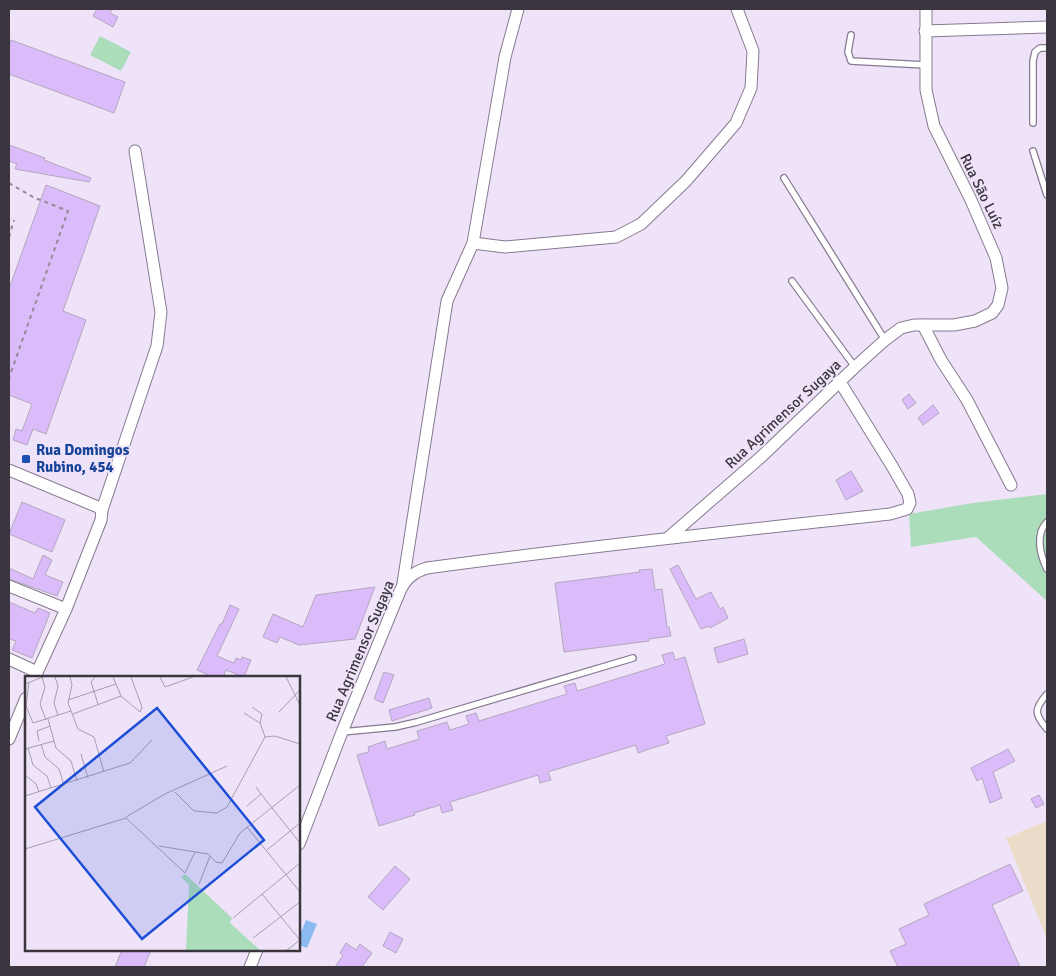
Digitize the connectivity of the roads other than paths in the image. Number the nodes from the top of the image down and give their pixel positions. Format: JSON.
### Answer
{"nodes":[{"id":1,"x":518,"y":9,"type":"edge"},
{"id":2,"x":737,"y":9,"type":"edge"},
{"id":3,"x":926,"y":9,"type":"edge"},
{"id":4,"x":1047,"y":28,"type":"edge"},
{"id":5,"x":926,"y":31,"type":"junction"},
{"id":6,"x":851,"y":35,"type":"dead end"},
{"id":7,"x":1047,"y":48,"type":"edge"},
{"id":8,"x":925,"y":65,"type":"junction"},
{"id":9,"x":1033,"y":123,"type":"dead end"},
{"id":10,"x":135,"y":151,"type":"dead end"},
{"id":11,"x":1034,"y":152,"type":"dead end"},
{"id":12,"x":784,"y":178,"type":"dead end"},
{"id":13,"x":1047,"y":195,"type":"edge"},
{"id":14,"x":473,"y":243,"type":"junction"},
{"id":15,"x":792,"y":281,"type":"dead end"},
{"id":16,"x":923,"y":325,"type":"junction"},
{"id":17,"x":885,"y":340,"type":"junction"},
{"id":18,"x":855,"y":367,"type":"junction"},
{"id":19,"x":840,"y":382,"type":"junction"},
{"id":20,"x":9,"y":470,"type":"edge"},
{"id":21,"x":1011,"y":485,"type":"dead end"},
{"id":22,"x":102,"y":510,"type":"junction"},
{"id":23,"x":1047,"y":522,"type":"edge"},
{"id":24,"x":669,"y":537,"type":"junction"},
{"id":25,"x":1047,"y":569,"type":"edge"},
{"id":26,"x":403,"y":584,"type":"junction"},
{"id":27,"x":9,"y":586,"type":"edge"},
{"id":28,"x":66,"y":609,"type":"junction"},
{"id":29,"x":633,"y":658,"type":"dead end"},
{"id":30,"x":9,"y":659,"type":"edge"},
{"id":31,"x":36,"y":674,"type":"edge"},
{"id":32,"x":1047,"y":694,"type":"edge"},
{"id":33,"x":25,"y":700,"type":"edge"},
{"id":34,"x":1047,"y":729,"type":"edge"},
{"id":35,"x":342,"y":732,"type":"junction"},
{"id":36,"x":9,"y":739,"type":"edge"},
{"id":37,"x":300,"y":841,"type":"edge"},
{"id":38,"x":257,"y":951,"type":"edge"},
{"id":39,"x":250,"y":967,"type":"edge"}],
"edges":[{"from":1,"to":14,"type":"street"},
{"from":2,"to":14,"type":"street"},
{"from":3,"to":5,"type":"street","name":"Rua São Luíz"},
{"from":4,"to":5,"type":"street"},
{"from":5,"to":8,"type":"street","name":"Rua São Luíz"},
{"from":6,"to":8,"type":"lane"},
{"from":7,"to":9,"type":"lane"},
{"from":8,"to":16,"type":"street","name":"Rua São Luíz"},
{"from":10,"to":22,"type":"street"},
{"from":11,"to":13,"type":"lane"},
{"from":12,"to":17,"type":"lane"},
{"from":14,"to":26,"type":"street"},
{"from":15,"to":18,"type":"lane"},
{"from":16,"to":17,"type":"street","name":"Rua Agrimensor Sugaya"},
{"from":16,"to":21,"type":"street"},
{"from":17,"to":18,"type":"street","name":"Rua Agrimensor Sugaya"},
{"from":18,"to":19,"type":"street","name":"Rua Agrimensor Sugaya"},
{"from":19,"to":24,"type":"street","name":"Rua Agrimensor Sugaya"},
{"from":19,"to":24,"type":"street","name":"Rua Agrimensor Sugaya"},
{"from":20,"to":22,"type":"street"},
{"from":22,"to":28,"type":"street"},
{"from":23,"to":25,"type":"lane"},
{"from":24,"to":26,"type":"street","name":"Rua Agrimensor Sugaya"},
{"from":26,"to":35,"type":"street","name":"Rua Agrimensor Sugaya"},
{"from":27,"to":28,"type":"street"},
{"from":28,"to":31,"type":"street"},
{"from":29,"to":35,"type":"lane"},
{"from":30,"to":31,"type":"street"},
{"from":32,"to":34,"type":"lane"},
{"from":33,"to":36,"type":"street"},
{"from":35,"to":37,"type":"street","name":"Rua Agrimensor Sugaya"},
{"from":38,"to":39,"type":"street"}]}
